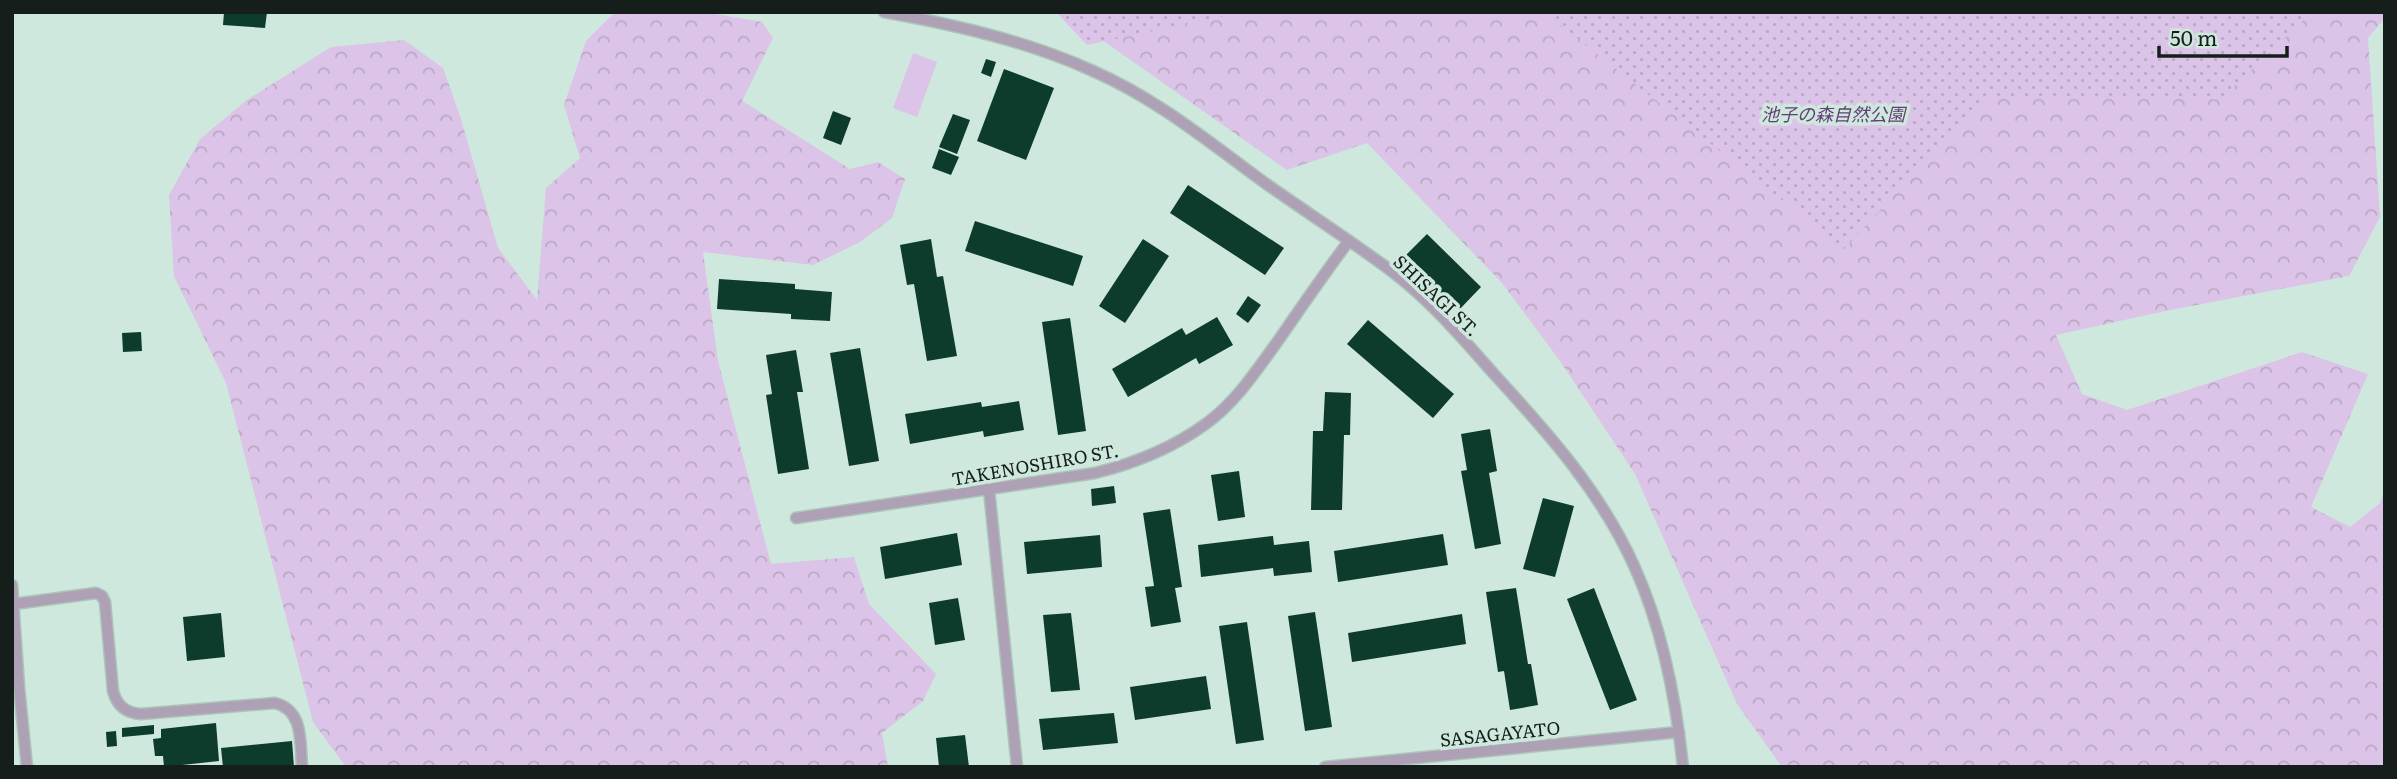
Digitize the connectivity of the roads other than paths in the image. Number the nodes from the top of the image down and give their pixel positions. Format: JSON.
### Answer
{"nodes":[{"id":1,"x":884,"y":12,"type":"edge"},
{"id":2,"x":1348,"y":242,"type":"junction"},
{"id":3,"x":989,"y":489,"type":"junction"},
{"id":4,"x":796,"y":518,"type":"dead end"},
{"id":5,"x":12,"y":585,"type":"edge"},
{"id":6,"x":14,"y":604,"type":"edge"},
{"id":7,"x":1679,"y":732,"type":"junction"},
{"id":8,"x":27,"y":767,"type":"edge"},
{"id":9,"x":302,"y":767,"type":"edge"},
{"id":10,"x":1017,"y":767,"type":"edge"},
{"id":11,"x":1325,"y":767,"type":"edge"},
{"id":12,"x":1683,"y":767,"type":"edge"}],
"edges":[{"from":1,"to":2,"type":"lane","name":"SHISAGI ST."},
{"from":2,"to":3,"type":"lane","name":"TAKENOSHIRO ST."},
{"from":2,"to":7,"type":"lane","name":"SHISAGI ST."},
{"from":3,"to":4,"type":"lane","name":"TAKENOSHIRO ST."},
{"from":3,"to":10,"type":"lane"},
{"from":5,"to":6,"type":"lane"},
{"from":6,"to":8,"type":"lane"},
{"from":6,"to":9,"type":"lane"},
{"from":7,"to":11,"type":"lane","name":"SASAGAYATO"},
{"from":7,"to":12,"type":"lane","name":"SHISAGI ST."}]}
